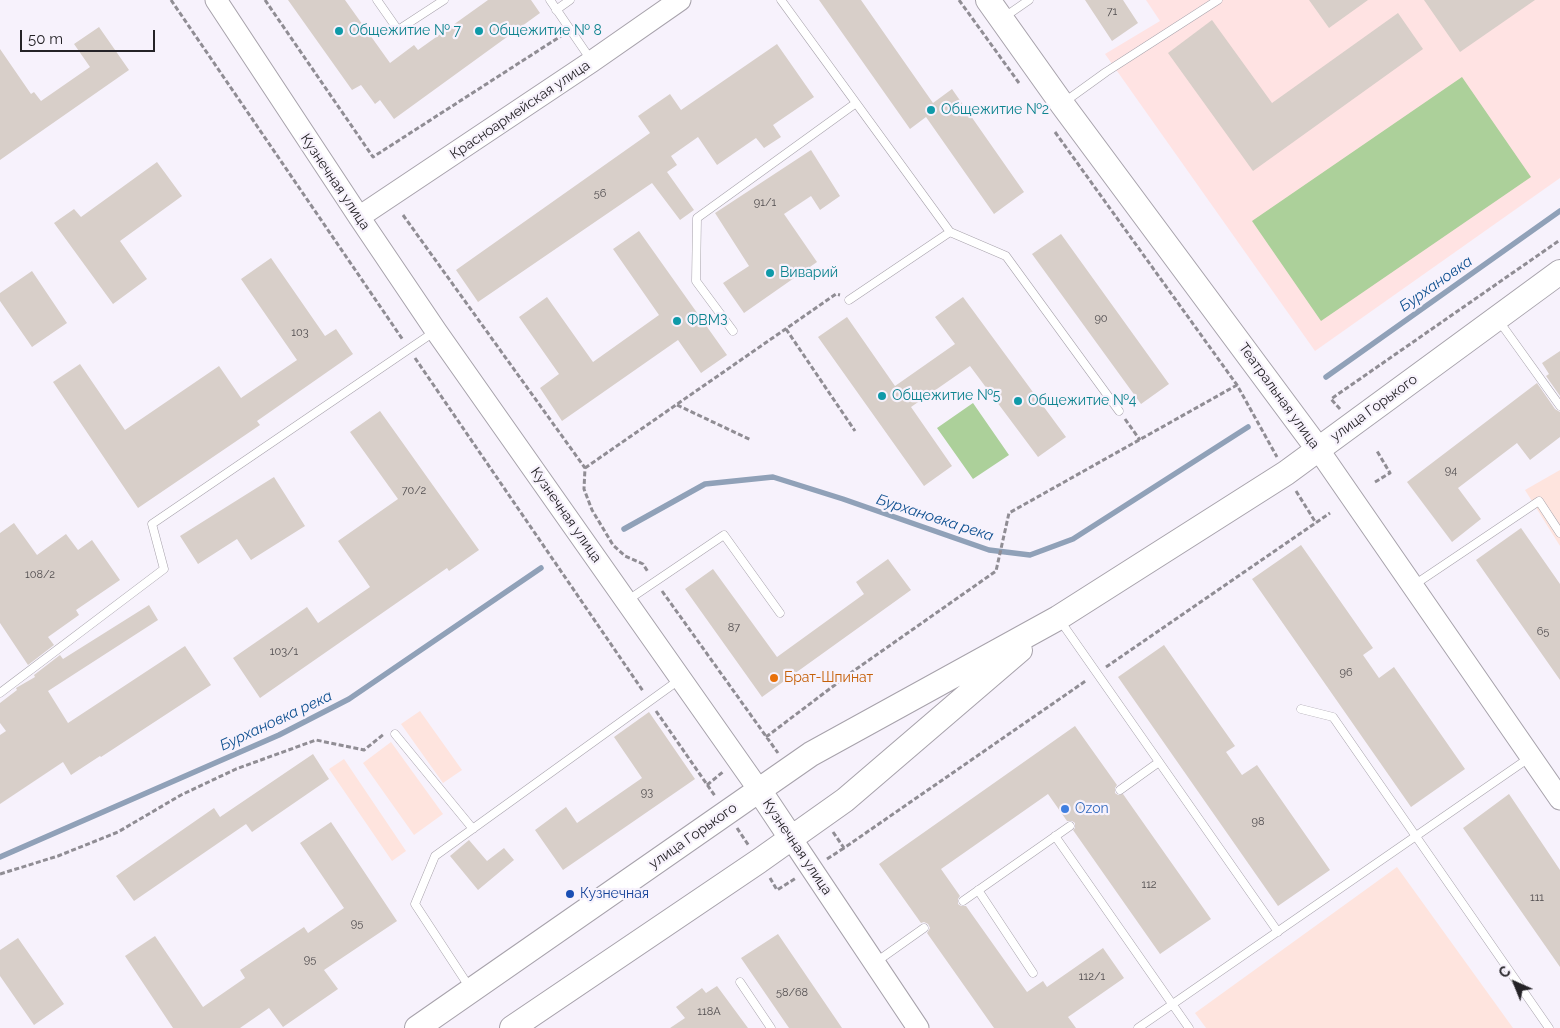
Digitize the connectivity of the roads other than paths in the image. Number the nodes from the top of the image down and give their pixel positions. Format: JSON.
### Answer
{"nodes":[{"id":1,"x":377,"y":0,"type":"edge"},
{"id":2,"x":444,"y":0,"type":"edge"},
{"id":3,"x":550,"y":0,"type":"edge"},
{"id":4,"x":570,"y":0,"type":"edge"},
{"id":5,"x":680,"y":0,"type":"edge"},
{"id":6,"x":781,"y":0,"type":"edge"},
{"id":7,"x":1029,"y":0,"type":"edge"},
{"id":8,"x":1218,"y":0,"type":"edge"},
{"id":9,"x":220,"y":2,"type":"edge"},
{"id":10,"x":995,"y":9,"type":"edge"},
{"id":11,"x":556,"y":10,"type":"junction"},
{"id":12,"x":592,"y":62,"type":"junction"},
{"id":13,"x":856,"y":103,"type":"junction"},
{"id":14,"x":1062,"y":104,"type":"junction"},
{"id":15,"x":359,"y":217,"type":"junction"},
{"id":16,"x":950,"y":232,"type":"junction"},
{"id":17,"x":1560,"y":272,"type":"edge"},
{"id":18,"x":849,"y":300,"type":"road end"},
{"id":19,"x":1497,"y":317,"type":"junction"},
{"id":20,"x":436,"y":331,"type":"junction"},
{"id":21,"x":733,"y":331,"type":"dead end"},
{"id":22,"x":1560,"y":406,"type":"edge"},
{"id":23,"x":1119,"y":411,"type":"road end"},
{"id":24,"x":1318,"y":449,"type":"junction"},
{"id":25,"x":1560,"y":533,"type":"edge"},
{"id":26,"x":1412,"y":587,"type":"junction"},
{"id":27,"x":626,"y":601,"type":"junction"},
{"id":28,"x":780,"y":613,"type":"dead end"},
{"id":29,"x":1058,"y":618,"type":"junction"},
{"id":30,"x":680,"y":678,"type":"junction"},
{"id":31,"x":0,"y":693,"type":"edge"},
{"id":32,"x":1301,"y":709,"type":"dead end"},
{"id":33,"x":395,"y":734,"type":"road end"},
{"id":34,"x":1531,"y":757,"type":"junction"},
{"id":35,"x":1159,"y":762,"type":"junction"},
{"id":36,"x":759,"y":790,"type":"junction"},
{"id":37,"x":1120,"y":790,"type":"dead end"},
{"id":38,"x":1560,"y":799,"type":"edge"},
{"id":39,"x":1070,"y":826,"type":"dead end"},
{"id":40,"x":473,"y":829,"type":"junction"},
{"id":41,"x":1055,"y":836,"type":"junction"},
{"id":42,"x":1416,"y":836,"type":"junction"},
{"id":43,"x":791,"y":838,"type":"junction"},
{"id":44,"x":978,"y":890,"type":"junction"},
{"id":45,"x":963,"y":901,"type":"dead end"},
{"id":46,"x":924,"y":928,"type":"dead end"},
{"id":47,"x":1278,"y":932,"type":"junction"},
{"id":48,"x":875,"y":963,"type":"junction"},
{"id":49,"x":1033,"y":973,"type":"dead end"},
{"id":50,"x":740,"y":982,"type":"dead end"},
{"id":51,"x":472,"y":990,"type":"junction"},
{"id":52,"x":1173,"y":1004,"type":"junction"},
{"id":53,"x":418,"y":1028,"type":"edge"},
{"id":54,"x":512,"y":1028,"type":"edge"},
{"id":55,"x":771,"y":1028,"type":"edge"},
{"id":56,"x":918,"y":1028,"type":"edge"},
{"id":57,"x":1138,"y":1028,"type":"edge"},
{"id":58,"x":1189,"y":1028,"type":"edge"},
{"id":59,"x":1549,"y":1028,"type":"edge"}],
"edges":[{"from":1,"to":2,"type":"lane"},
{"from":3,"to":11,"type":"lane"},
{"from":4,"to":11,"type":"lane"},
{"from":5,"to":12,"type":"street","name":"Красноармейская улица"},
{"from":6,"to":13,"type":"lane"},
{"from":7,"to":10,"type":"lane"},
{"from":8,"to":14,"type":"lane"},
{"from":9,"to":15,"type":"street","name":"Кузнечная улица"},
{"from":10,"to":14,"type":"main road","name":"Театральная улица"},
{"from":11,"to":12,"type":"lane"},
{"from":12,"to":15,"type":"street","name":"Красноармейская улица"},
{"from":13,"to":16,"type":"lane"},
{"from":13,"to":21,"type":"lane"},
{"from":14,"to":24,"type":"main road","name":"Театральная улица"},
{"from":15,"to":20,"type":"street","name":"Кузнечная улица"},
{"from":16,"to":18,"type":"lane"},
{"from":16,"to":23,"type":"lane"},
{"from":17,"to":19,"type":"main road","name":"улица Горького"},
{"from":19,"to":22,"type":"lane"},
{"from":19,"to":24,"type":"main road","name":"улица Горького"},
{"from":20,"to":27,"type":"street","name":"Кузнечная улица"},
{"from":20,"to":31,"type":"lane"},
{"from":24,"to":26,"type":"street","name":"Театральная улица"},
{"from":24,"to":29,"type":"main road","name":"улица Горького"},
{"from":25,"to":26,"type":"lane"},
{"from":26,"to":34,"type":"street","name":"Театральная улица"},
{"from":27,"to":28,"type":"lane"},
{"from":27,"to":30,"type":"street","name":"Кузнечная улица"},
{"from":29,"to":35,"type":"lane"},
{"from":29,"to":36,"type":"main road","name":"улица Горького"},
{"from":29,"to":43,"type":"main road","name":"улица Горького"},
{"from":30,"to":36,"type":"street","name":"Кузнечная улица"},
{"from":30,"to":40,"type":"lane"},
{"from":32,"to":42,"type":"lane"},
{"from":33,"to":40,"type":"lane"},
{"from":34,"to":38,"type":"street","name":"Театральная улица"},
{"from":34,"to":42,"type":"lane"},
{"from":35,"to":37,"type":"lane"},
{"from":35,"to":47,"type":"lane"},
{"from":36,"to":43,"type":"main road","name":"Кузнечная улица"},
{"from":36,"to":51,"type":"main road","name":"улица Горького"},
{"from":39,"to":41,"type":"lane"},
{"from":40,"to":51,"type":"lane"},
{"from":41,"to":44,"type":"lane"},
{"from":41,"to":52,"type":"lane"},
{"from":42,"to":47,"type":"lane"},
{"from":42,"to":59,"type":"lane"},
{"from":43,"to":48,"type":"street","name":"Кузнечная улица"},
{"from":43,"to":54,"type":"main road","name":"улица Горького"},
{"from":44,"to":45,"type":"lane"},
{"from":44,"to":49,"type":"lane"},
{"from":46,"to":48,"type":"lane"},
{"from":47,"to":52,"type":"lane"},
{"from":48,"to":56,"type":"street","name":"Кузнечная улица"},
{"from":50,"to":55,"type":"lane"},
{"from":51,"to":53,"type":"main road","name":"улица Горького"},
{"from":52,"to":57,"type":"lane"},
{"from":52,"to":58,"type":"lane"}]}
